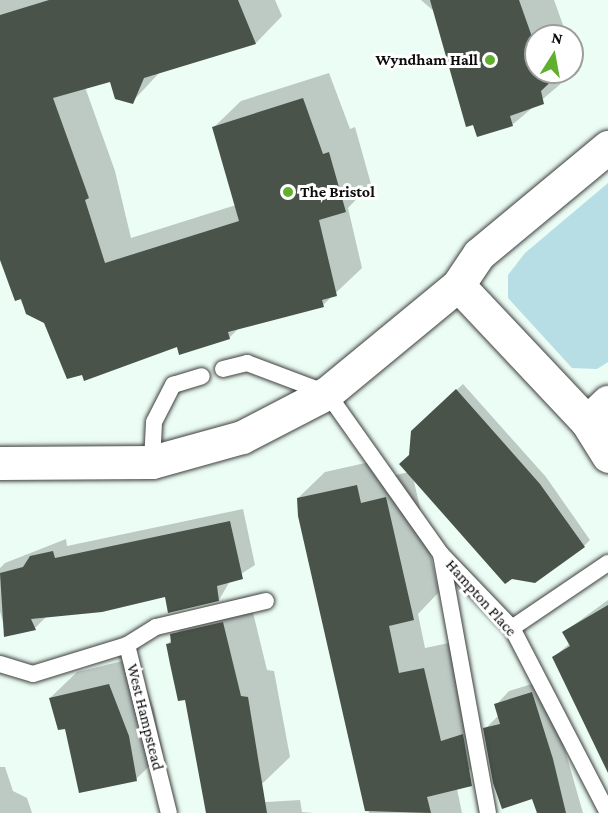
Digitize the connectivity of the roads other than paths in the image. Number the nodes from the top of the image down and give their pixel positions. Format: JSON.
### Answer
{"nodes":[{"id":1,"x":608,"y":147,"type":"edge"},
{"id":2,"x":458,"y":285,"type":"junction"},
{"id":3,"x":223,"y":369,"type":"dead end"},
{"id":4,"x":202,"y":375,"type":"dead end"},
{"id":5,"x":327,"y":393,"type":"junction"},
{"id":6,"x":597,"y":412,"type":"edge"},
{"id":7,"x":608,"y":456,"type":"edge"},
{"id":8,"x":152,"y":462,"type":"junction"},
{"id":9,"x":0,"y":463,"type":"edge"},
{"id":10,"x":441,"y":554,"type":"junction"},
{"id":11,"x":608,"y":563,"type":"edge"},
{"id":12,"x":266,"y":601,"type":"dead end"},
{"id":13,"x":512,"y":628,"type":"junction"},
{"id":14,"x":127,"y":645,"type":"junction"},
{"id":15,"x":0,"y":664,"type":"edge"},
{"id":16,"x":169,"y":813,"type":"edge"},
{"id":17,"x":488,"y":813,"type":"edge"},
{"id":18,"x":608,"y":813,"type":"edge"}],
"edges":[{"from":1,"to":2,"type":"street"},
{"from":2,"to":5,"type":"street"},
{"from":2,"to":6,"type":"street"},
{"from":3,"to":5,"type":"lane"},
{"from":4,"to":8,"type":"lane"},
{"from":5,"to":8,"type":"street"},
{"from":5,"to":10,"type":"lane"},
{"from":6,"to":7,"type":"street"},
{"from":8,"to":9,"type":"street"},
{"from":10,"to":13,"type":"lane","name":"Hampton Place"},
{"from":10,"to":17,"type":"lane","name":"Hampton Place"},
{"from":11,"to":13,"type":"lane"},
{"from":12,"to":14,"type":"lane"},
{"from":13,"to":18,"type":"lane","name":"Hampton Place"},
{"from":14,"to":15,"type":"lane","name":"West Hampstead"},
{"from":14,"to":16,"type":"lane","name":"West Hampstead"}]}
